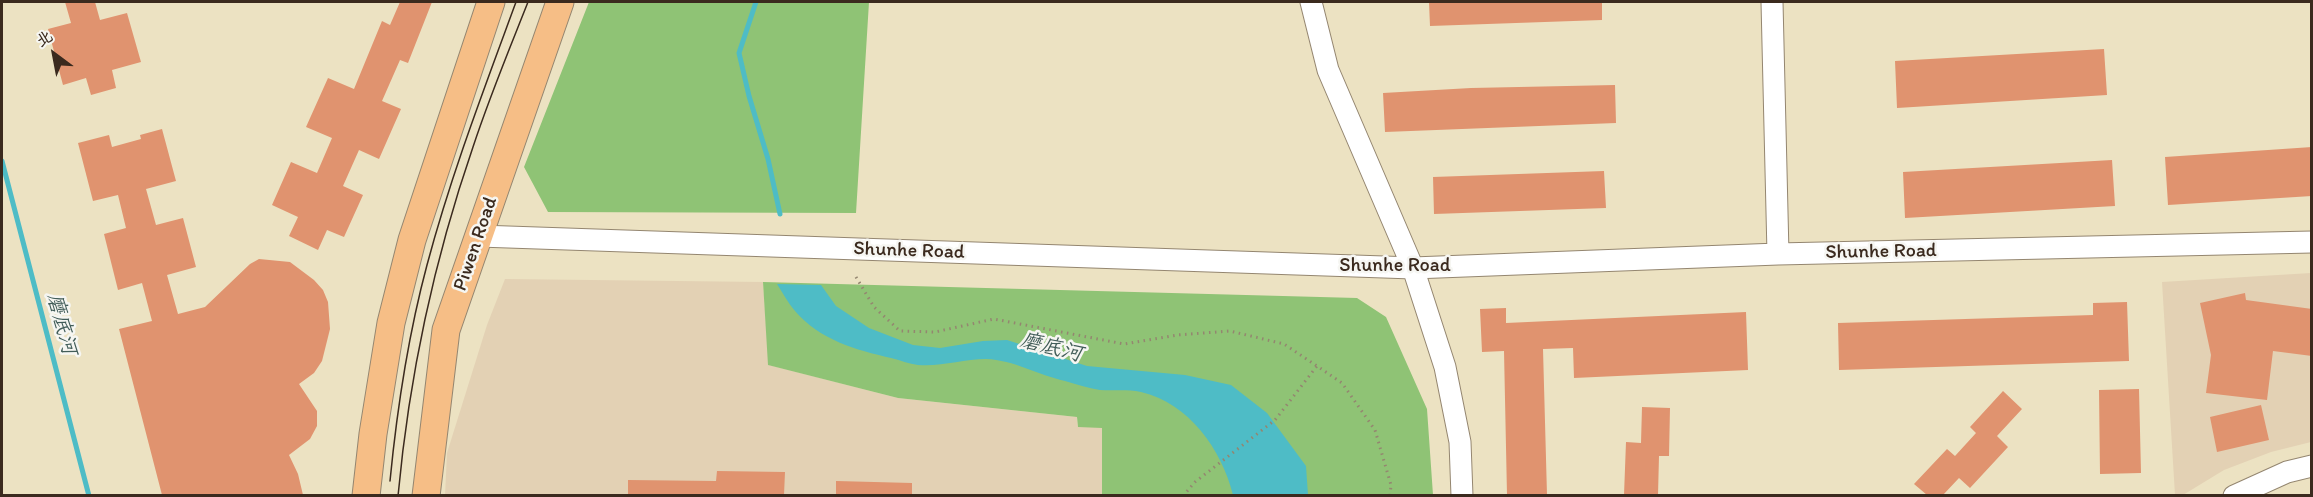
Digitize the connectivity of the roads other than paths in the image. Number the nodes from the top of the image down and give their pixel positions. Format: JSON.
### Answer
{"nodes":[{"id":1,"x":491,"y":2,"type":"edge"},
{"id":2,"x":560,"y":2,"type":"edge"},
{"id":3,"x":1311,"y":2,"type":"edge"},
{"id":4,"x":1772,"y":2,"type":"edge"},
{"id":5,"x":479,"y":236,"type":"junction"},
{"id":6,"x":2312,"y":242,"type":"edge"},
{"id":7,"x":1778,"y":254,"type":"junction"},
{"id":8,"x":1413,"y":268,"type":"junction"},
{"id":9,"x":2312,"y":466,"type":"edge"},
{"id":10,"x":366,"y":495,"type":"edge"},
{"id":11,"x":426,"y":495,"type":"edge"},
{"id":12,"x":1462,"y":495,"type":"edge"},
{"id":13,"x":2234,"y":495,"type":"edge"}],
"edges":[{"from":1,"to":10,"type":"main road"},
{"from":2,"to":5,"type":"main road","name":"Piwen Road"},
{"from":3,"to":8,"type":"street"},
{"from":4,"to":7,"type":"street"},
{"from":5,"to":8,"type":"street","name":"Shunhe Road"},
{"from":5,"to":11,"type":"main road","name":"Piwen Road"},
{"from":6,"to":7,"type":"street","name":"Shunhe Road"},
{"from":7,"to":8,"type":"street","name":"Shunhe Road"},
{"from":8,"to":12,"type":"street"},
{"from":9,"to":13,"type":"street"}]}
